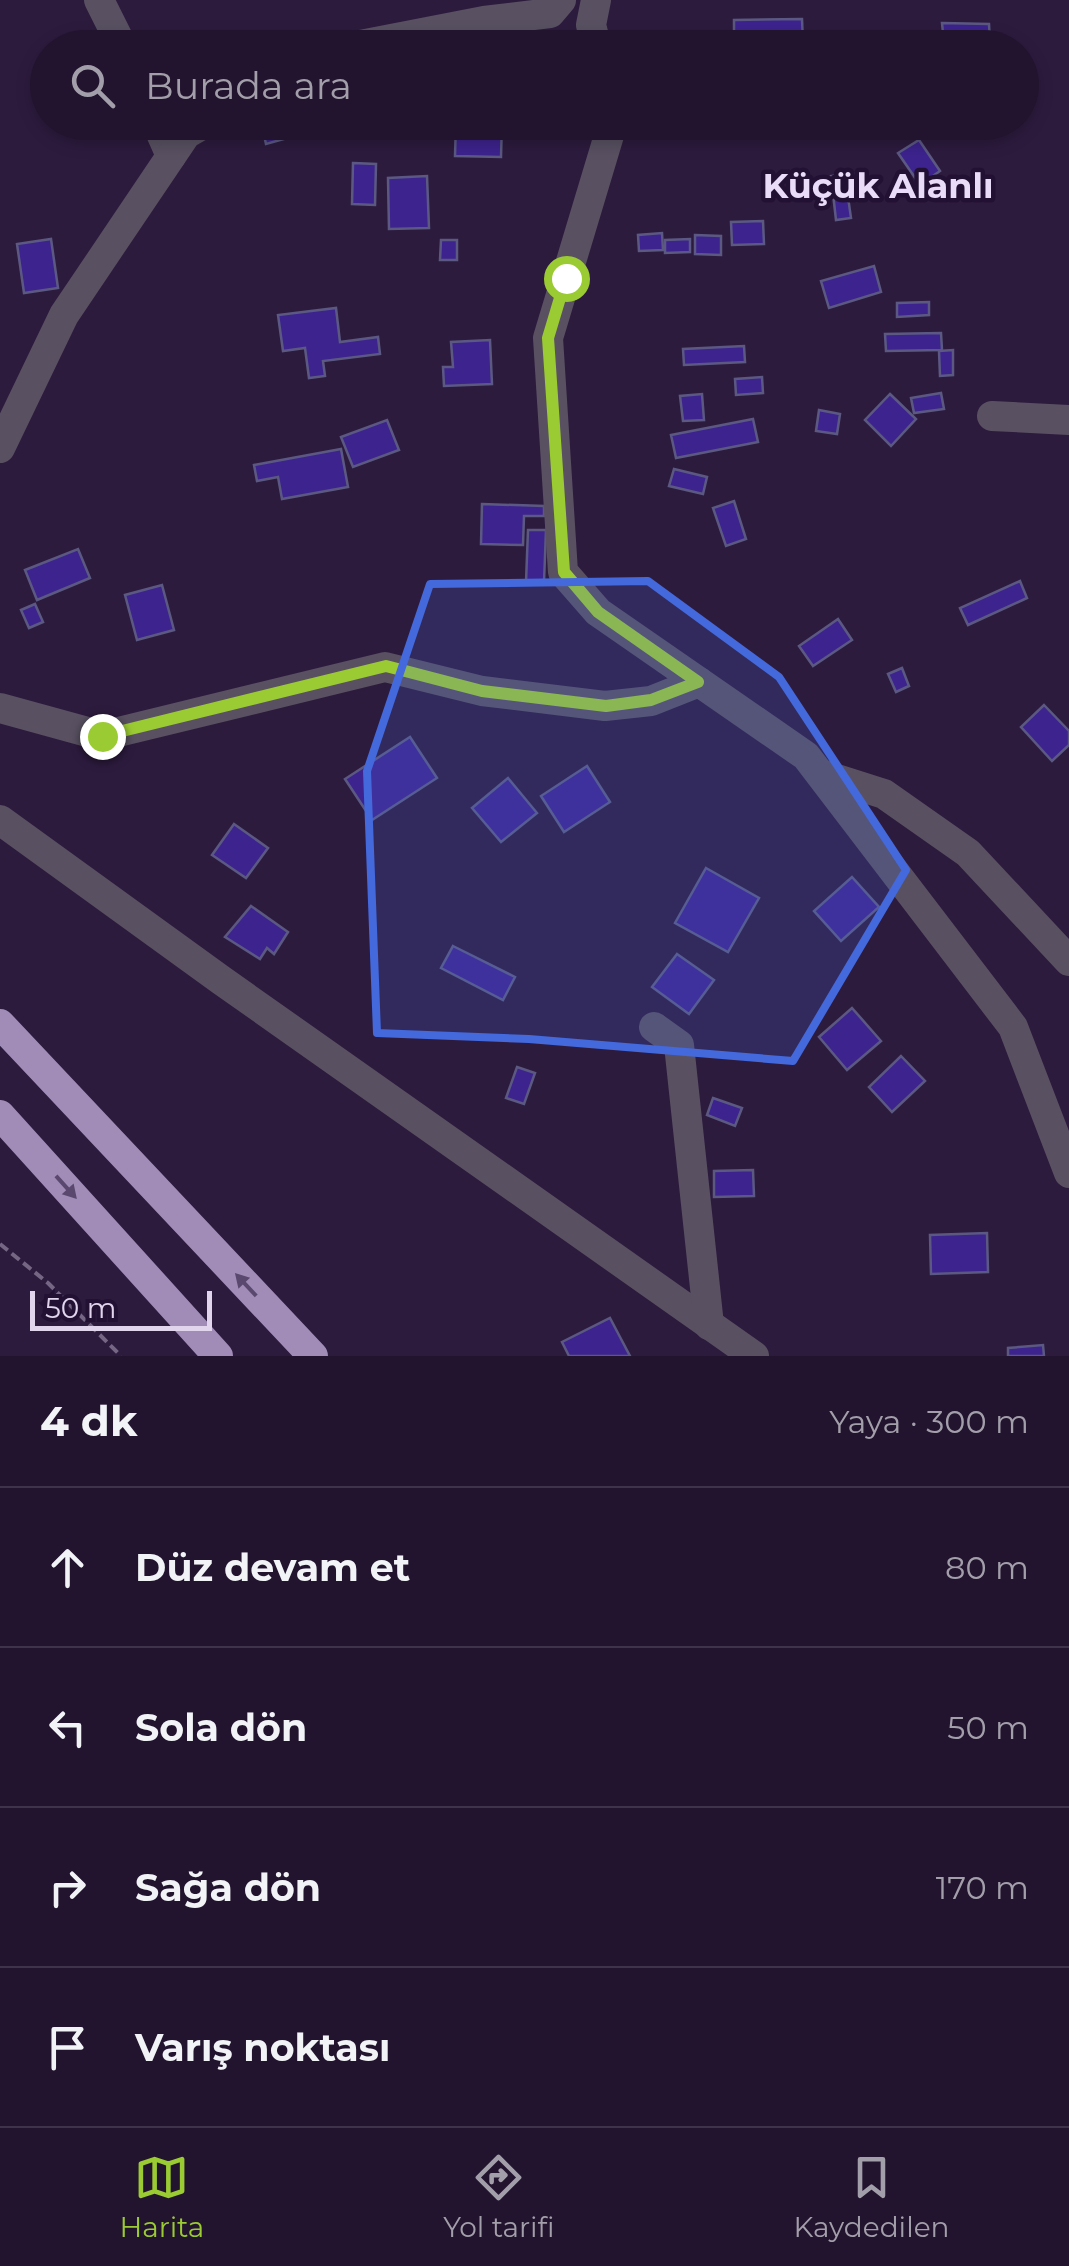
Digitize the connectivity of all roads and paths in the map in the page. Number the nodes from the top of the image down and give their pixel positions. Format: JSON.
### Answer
{"nodes":[{"id":1,"x":100,"y":0,"type":"edge"},
{"id":2,"x":561,"y":0,"type":"edge"},
{"id":3,"x":596,"y":0,"type":"edge"},
{"id":4,"x":115,"y":30,"type":"edge"},
{"id":5,"x":438,"y":30,"type":"edge"},
{"id":6,"x":592,"y":30,"type":"edge"},
{"id":7,"x":164,"y":140,"type":"edge"},
{"id":8,"x":182,"y":140,"type":"edge"},
{"id":9,"x":608,"y":140,"type":"edge"},
{"id":10,"x":171,"y":156,"type":"junction"},
{"id":11,"x":992,"y":416,"type":"dead end"},
{"id":12,"x":1069,"y":420,"type":"edge"},
{"id":13,"x":0,"y":448,"type":"edge"},
{"id":14,"x":698,"y":682,"type":"junction"},
{"id":15,"x":0,"y":708,"type":"edge"},
{"id":16,"x":820,"y":773,"type":"junction"},
{"id":17,"x":0,"y":820,"type":"edge"},
{"id":18,"x":1069,"y":961,"type":"edge"},
{"id":19,"x":0,"y":1024,"type":"edge"},
{"id":20,"x":654,"y":1027,"type":"dead end"},
{"id":21,"x":0,"y":1115,"type":"edge"},
{"id":22,"x":1069,"y":1173,"type":"edge"},
{"id":23,"x":0,"y":1244,"type":"edge"},
{"id":24,"x":709,"y":1325,"type":"junction"},
{"id":25,"x":121,"y":1356,"type":"edge"},
{"id":26,"x":218,"y":1356,"type":"edge"},
{"id":27,"x":313,"y":1356,"type":"edge"},
{"id":28,"x":754,"y":1356,"type":"edge"}],
"edges":[{"from":1,"to":4,"type":"street"},
{"from":2,"to":5,"type":"street"},
{"from":3,"to":6,"type":"street"},
{"from":7,"to":10,"type":"street"},
{"from":8,"to":10,"type":"street"},
{"from":9,"to":14,"type":"street"},
{"from":10,"to":13,"type":"street"},
{"from":11,"to":12,"type":"street"},
{"from":14,"to":15,"type":"street"},
{"from":14,"to":16,"type":"street"},
{"from":16,"to":18,"type":"street"},
{"from":16,"to":22,"type":"street"},
{"from":17,"to":24,"type":"street"},
{"from":27,"to":19,"type":"highway","one_way":true},
{"from":20,"to":24,"type":"street"},
{"from":21,"to":26,"type":"highway","one_way":true},
{"from":23,"to":25,"type":"path"},
{"from":24,"to":28,"type":"street"}]}
